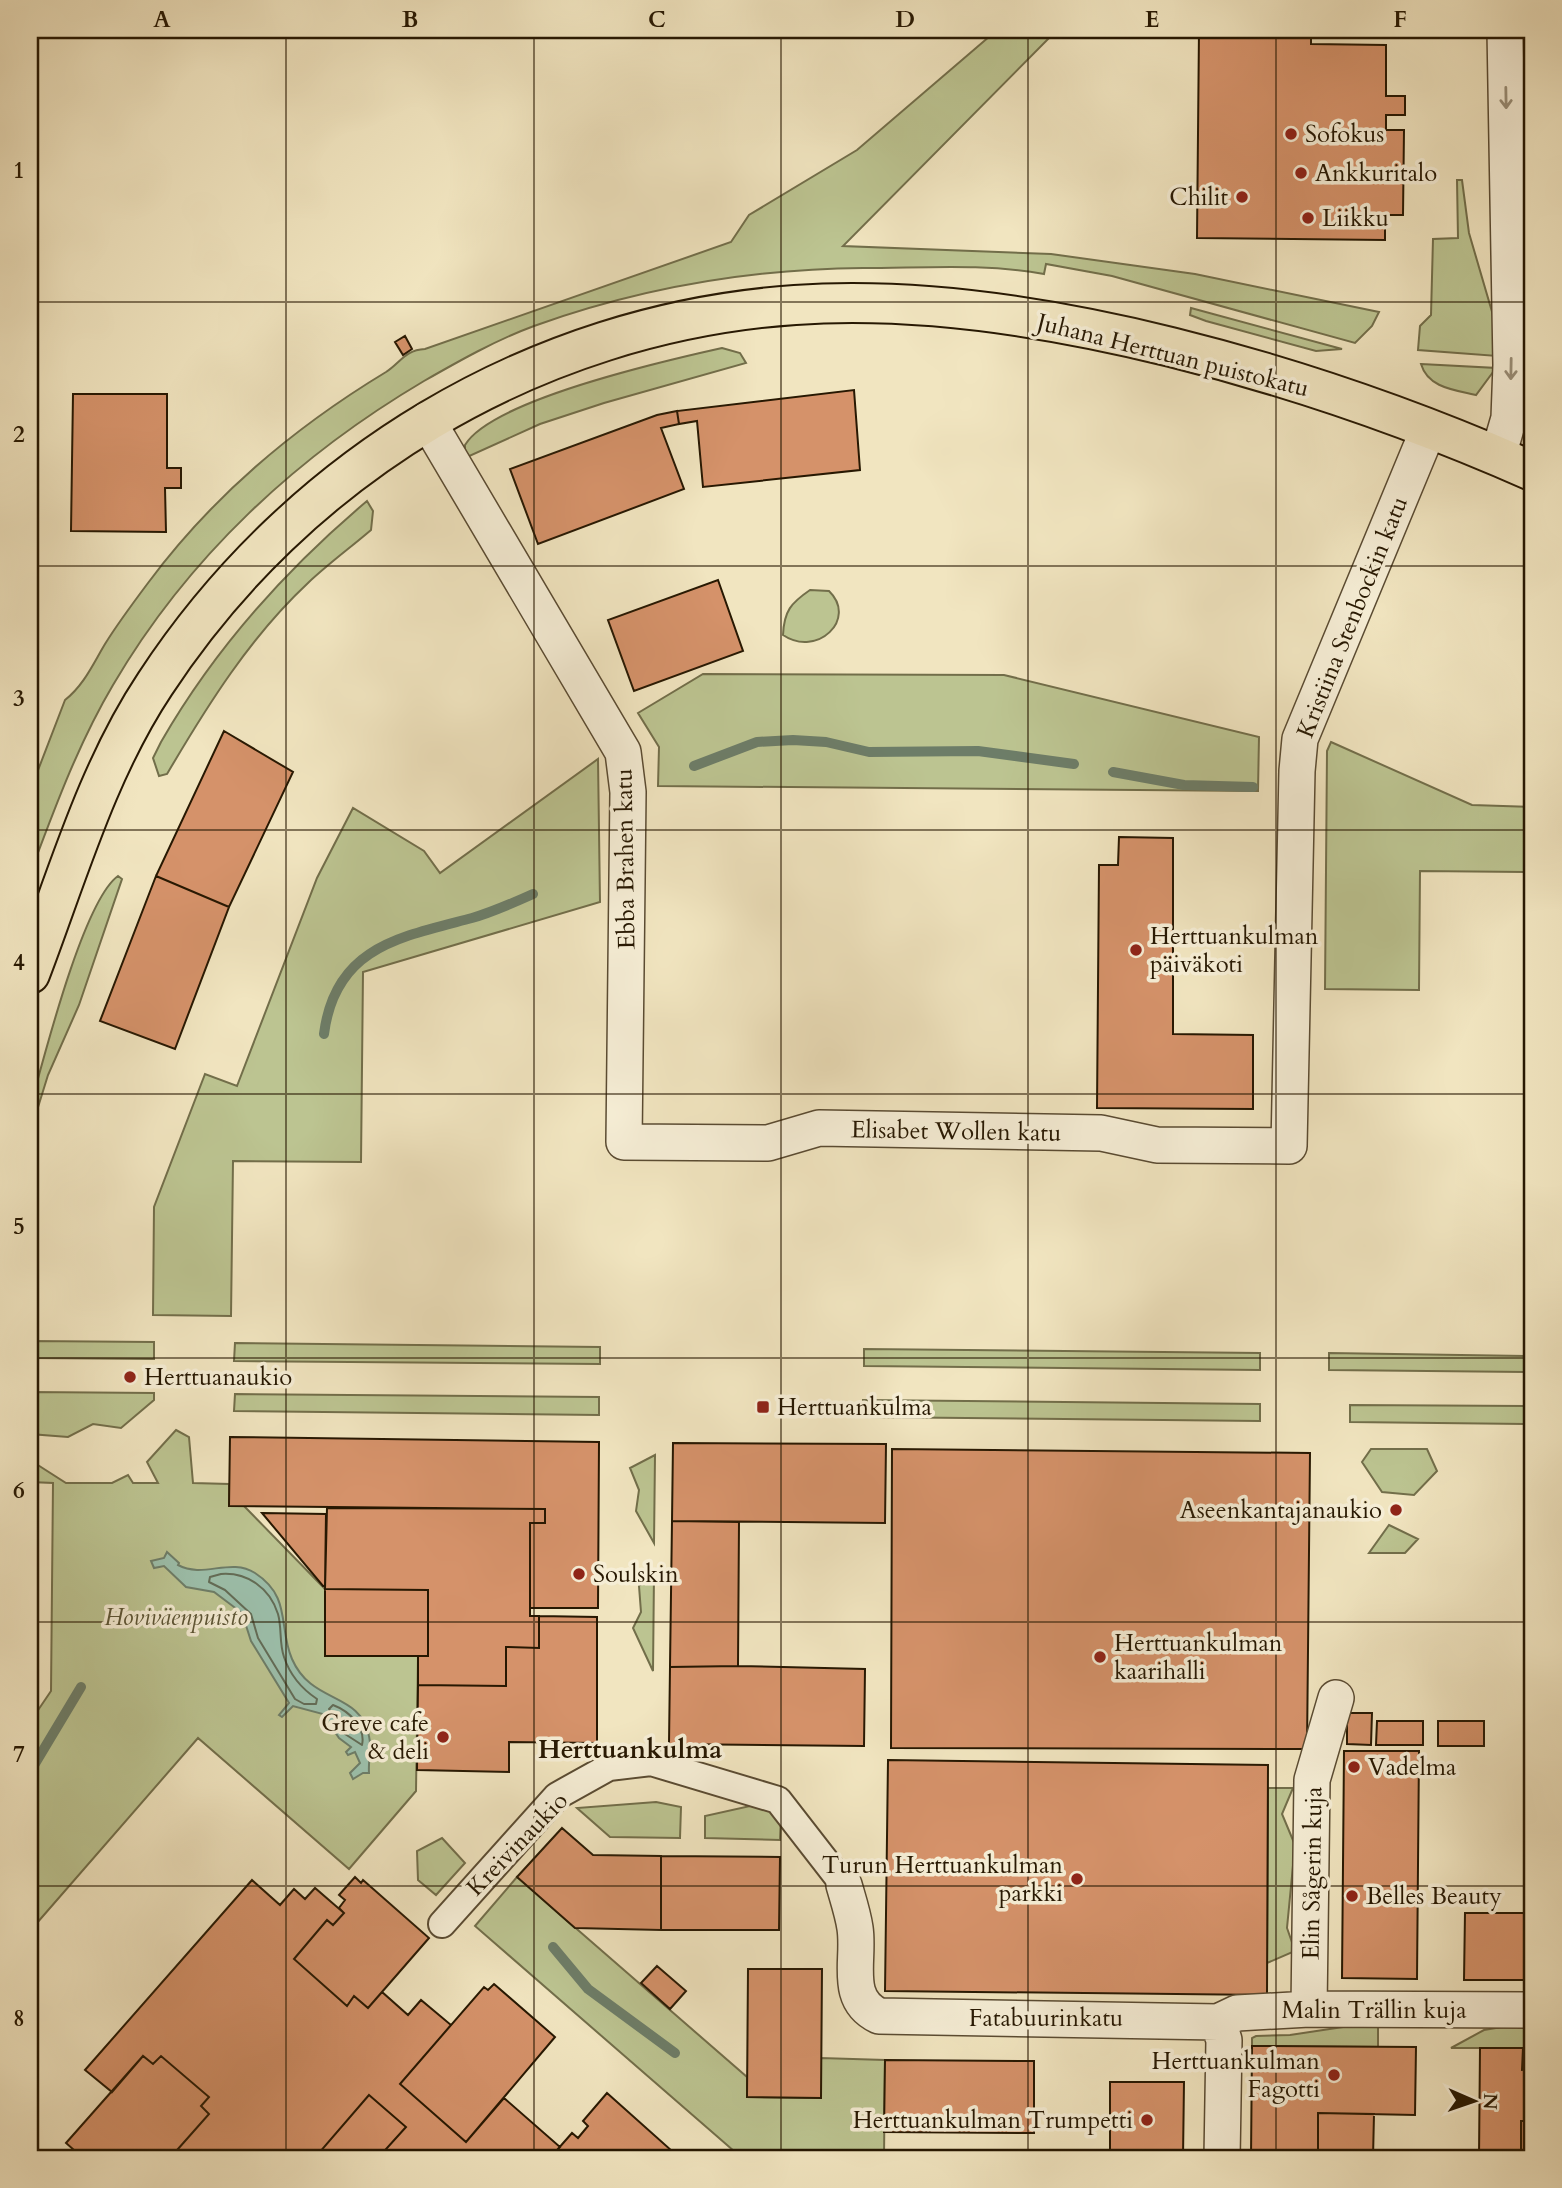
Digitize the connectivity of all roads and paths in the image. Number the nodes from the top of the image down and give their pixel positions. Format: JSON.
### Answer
{"nodes":[{"id":1,"x":1505,"y":30,"type":"edge"},
{"id":2,"x":1521,"y":300,"type":"edge"},
{"id":3,"x":427,"y":421,"type":"junction"},
{"id":4,"x":1429,"y":428,"type":"junction"},
{"id":5,"x":1515,"y":463,"type":"edge"},
{"id":6,"x":30,"y":974,"type":"edge"},
{"id":7,"x":624,"y":1142,"type":"joint"},
{"id":8,"x":1289,"y":1146,"type":"joint"},
{"id":9,"x":1336,"y":1698,"type":"dead end"},
{"id":10,"x":844,"y":1885,"type":"joint"},
{"id":11,"x":442,"y":1924,"type":"dead end"},
{"id":12,"x":1309,"y":2009,"type":"junction"},
{"id":13,"x":1532,"y":2010,"type":"edge"},
{"id":14,"x":1218,"y":2022,"type":"junction"},
{"id":15,"x":1222,"y":2158,"type":"edge"}],
"edges":[{"from":1,"to":2,"type":"street","one_way":true},
{"from":2,"to":5,"type":"street","one_way":true},
{"from":3,"to":4,"type":"main road","name":"Juhana Herttuan puistokatu"},
{"from":3,"to":6,"type":"main road","name":"Juhana Herttuan puistokatu"},
{"from":3,"to":7,"type":"street","name":"Ebba Brahen katu"},
{"from":4,"to":5,"type":"main road","name":"Juhana Herttuan puistokatu"},
{"from":4,"to":8,"type":"street","name":"Kristiina Stenbockin katu"},
{"from":7,"to":8,"type":"street","name":"Elisabet Wollen katu"},
{"from":9,"to":12,"type":"street","name":"Elin Sågerin kuja"},
{"from":10,"to":11,"type":"street","name":"Kreivinaukio"},
{"from":10,"to":14,"type":"street","name":"Fatabuurinkatu"},
{"from":12,"to":13,"type":"street","name":"Malin Trällin kuja"},
{"from":12,"to":14,"type":"street","name":"Malin Trällin kuja"},
{"from":14,"to":15,"type":"street"}]}
